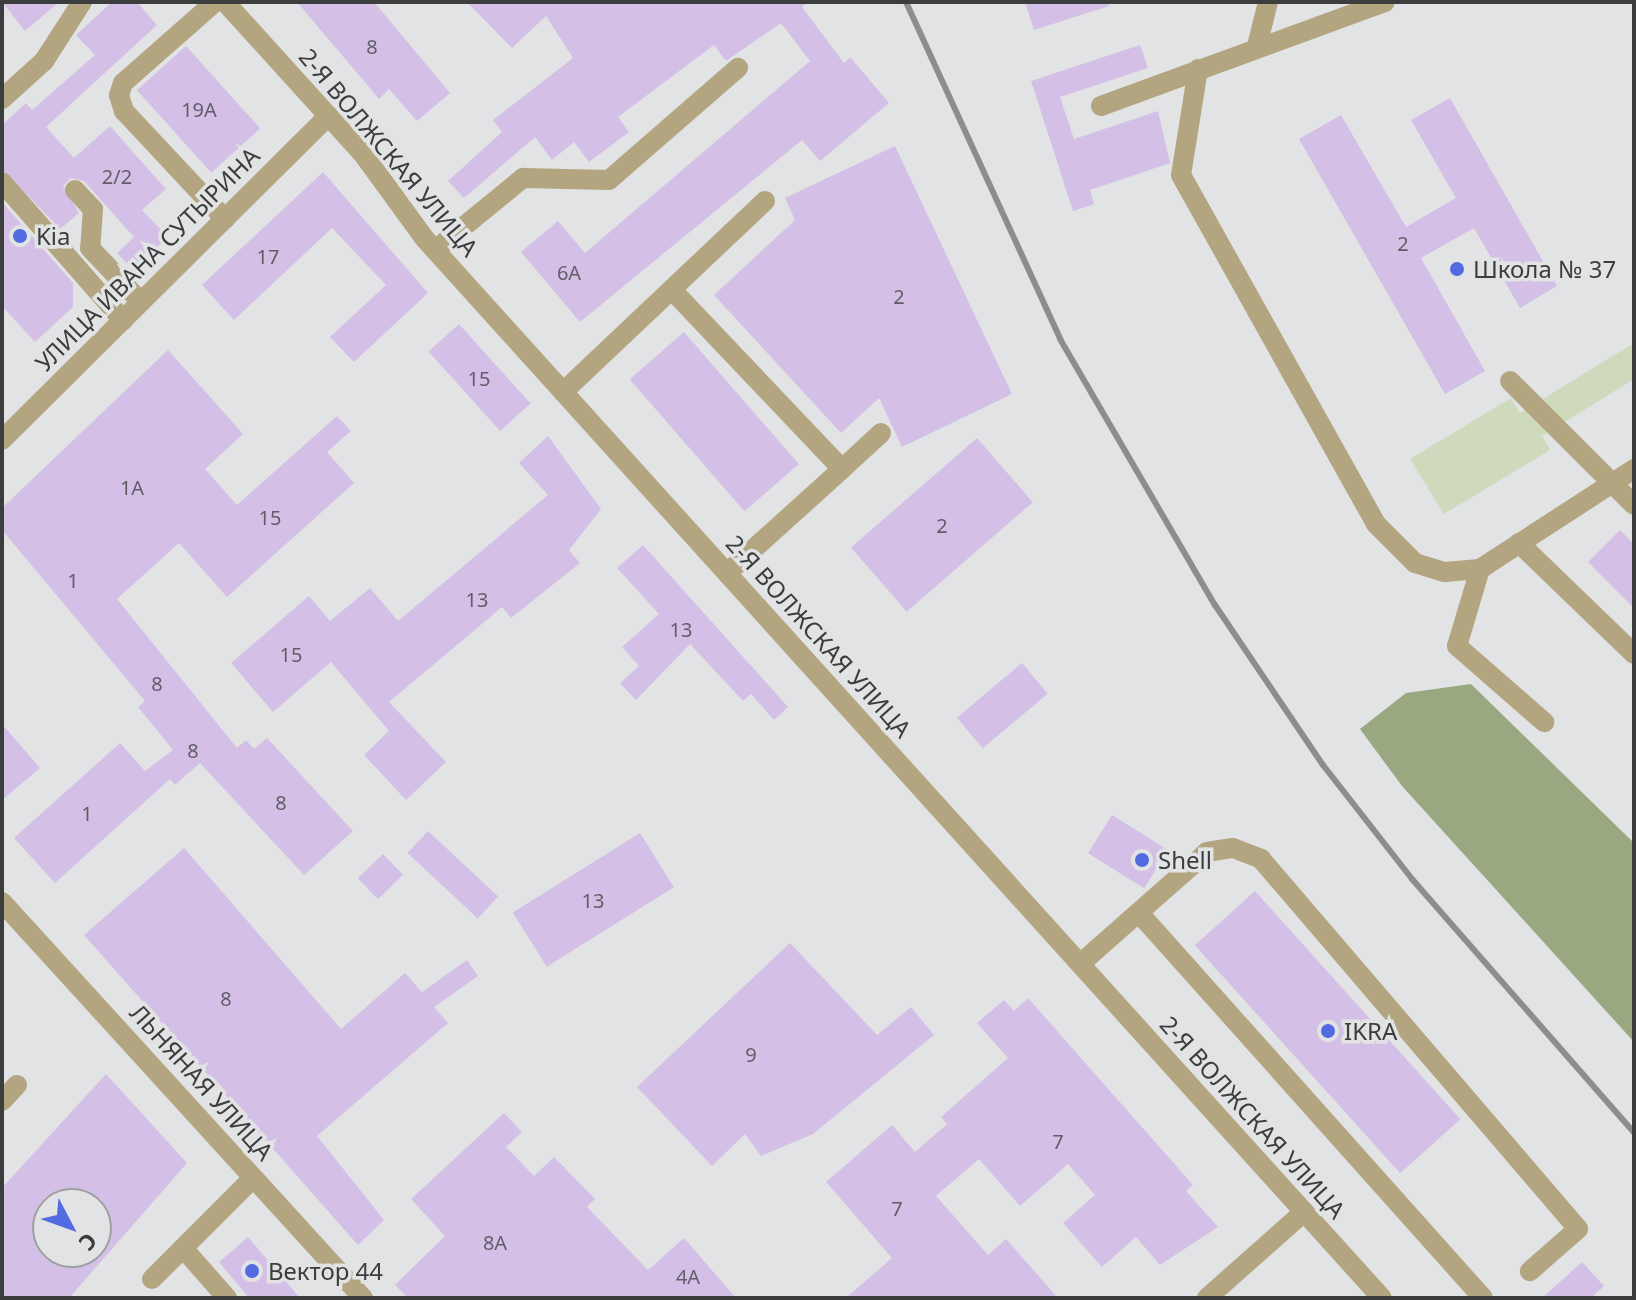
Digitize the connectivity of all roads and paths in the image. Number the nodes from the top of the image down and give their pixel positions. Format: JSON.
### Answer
{"nodes":[{"id":1,"x":82,"y":2,"type":"edge"},
{"id":2,"x":215,"y":2,"type":"edge"},
{"id":3,"x":225,"y":2,"type":"edge"},
{"id":4,"x":1268,"y":2,"type":"edge"},
{"id":5,"x":1385,"y":2,"type":"edge"},
{"id":6,"x":1257,"y":46,"type":"junction"},
{"id":7,"x":738,"y":68,"type":"dead end"},
{"id":8,"x":1198,"y":69,"type":"junction"},
{"id":9,"x":2,"y":99,"type":"edge"},
{"id":10,"x":1101,"y":106,"type":"dead end"},
{"id":11,"x":328,"y":116,"type":"junction"},
{"id":12,"x":2,"y":182,"type":"edge"},
{"id":13,"x":75,"y":190,"type":"dead end"},
{"id":14,"x":765,"y":201,"type":"dead end"},
{"id":15,"x":225,"y":219,"type":"junction"},
{"id":16,"x":435,"y":250,"type":"junction"},
{"id":17,"x":673,"y":291,"type":"junction"},
{"id":18,"x":141,"y":302,"type":"junction"},
{"id":19,"x":123,"y":320,"type":"junction"},
{"id":20,"x":1510,"y":381,"type":"dead end"},
{"id":21,"x":563,"y":392,"type":"junction"},
{"id":22,"x":881,"y":433,"type":"dead end"},
{"id":23,"x":2,"y":440,"type":"edge"},
{"id":24,"x":842,"y":469,"type":"junction"},
{"id":25,"x":1634,"y":469,"type":"edge"},
{"id":26,"x":1612,"y":483,"type":"junction"},
{"id":27,"x":1634,"y":505,"type":"edge"},
{"id":28,"x":1519,"y":543,"type":"junction"},
{"id":29,"x":1480,"y":569,"type":"junction"},
{"id":30,"x":727,"y":573,"type":"junction"},
{"id":31,"x":1634,"y":654,"type":"edge"},
{"id":32,"x":1544,"y":722,"type":"dead end"},
{"id":33,"x":2,"y":902,"type":"edge"},
{"id":34,"x":1139,"y":913,"type":"junction"},
{"id":35,"x":1080,"y":964,"type":"junction"},
{"id":36,"x":17,"y":1085,"type":"dead end"},
{"id":37,"x":2,"y":1101,"type":"edge"},
{"id":38,"x":253,"y":1178,"type":"junction"},
{"id":39,"x":1304,"y":1212,"type":"junction"},
{"id":40,"x":183,"y":1248,"type":"junction"},
{"id":41,"x":1530,"y":1271,"type":"dead end"},
{"id":42,"x":152,"y":1279,"type":"dead end"},
{"id":43,"x":227,"y":1298,"type":"edge"},
{"id":44,"x":363,"y":1298,"type":"edge"},
{"id":45,"x":1207,"y":1298,"type":"edge"},
{"id":46,"x":1382,"y":1298,"type":"edge"},
{"id":47,"x":1483,"y":1298,"type":"edge"}],
"edges":[{"from":1,"to":9,"type":"street"},
{"from":2,"to":15,"type":"street"},
{"from":3,"to":11,"type":"street","name":"2-Я ВОЛЖСКАЯ УЛИЦА"},
{"from":4,"to":6,"type":"street"},
{"from":5,"to":6,"type":"street"},
{"from":6,"to":8,"type":"street"},
{"from":7,"to":16,"type":"street"},
{"from":8,"to":10,"type":"street"},
{"from":8,"to":29,"type":"street"},
{"from":11,"to":15,"type":"street","name":"УЛИЦА ИВАНА СУТЫРИНА"},
{"from":11,"to":16,"type":"street","name":"2-Я ВОЛЖСКАЯ УЛИЦА"},
{"from":12,"to":19,"type":"street"},
{"from":13,"to":18,"type":"street"},
{"from":14,"to":17,"type":"street"},
{"from":15,"to":18,"type":"street","name":"УЛИЦА ИВАНА СУТЫРИНА"},
{"from":16,"to":21,"type":"street","name":"2-Я ВОЛЖСКАЯ УЛИЦА"},
{"from":17,"to":21,"type":"street"},
{"from":17,"to":24,"type":"street"},
{"from":18,"to":19,"type":"street","name":"УЛИЦА ИВАНА СУТЫРИНА"},
{"from":19,"to":23,"type":"street","name":"УЛИЦА ИВАНА СУТЫРИНА"},
{"from":20,"to":26,"type":"street"},
{"from":21,"to":30,"type":"street","name":"2-Я ВОЛЖСКАЯ УЛИЦА"},
{"from":22,"to":24,"type":"street"},
{"from":24,"to":30,"type":"street"},
{"from":25,"to":26,"type":"street"},
{"from":26,"to":27,"type":"street"},
{"from":26,"to":28,"type":"street"},
{"from":28,"to":29,"type":"street"},
{"from":28,"to":31,"type":"street"},
{"from":29,"to":32,"type":"street"},
{"from":30,"to":35,"type":"street","name":"2-Я ВОЛЖСКАЯ УЛИЦА"},
{"from":33,"to":38,"type":"street","name":"ЛЬНЯНАЯ УЛИЦА"},
{"from":34,"to":35,"type":"street"},
{"from":34,"to":41,"type":"street"},
{"from":34,"to":47,"type":"street"},
{"from":35,"to":39,"type":"street","name":"2-Я ВОЛЖСКАЯ УЛИЦА"},
{"from":36,"to":37,"type":"street"},
{"from":38,"to":40,"type":"street"},
{"from":38,"to":44,"type":"street","name":"ЛЬНЯНАЯ УЛИЦА"},
{"from":39,"to":45,"type":"street"},
{"from":39,"to":46,"type":"street","name":"2-Я ВОЛЖСКАЯ УЛИЦА"},
{"from":40,"to":42,"type":"street"},
{"from":40,"to":43,"type":"street"}]}
